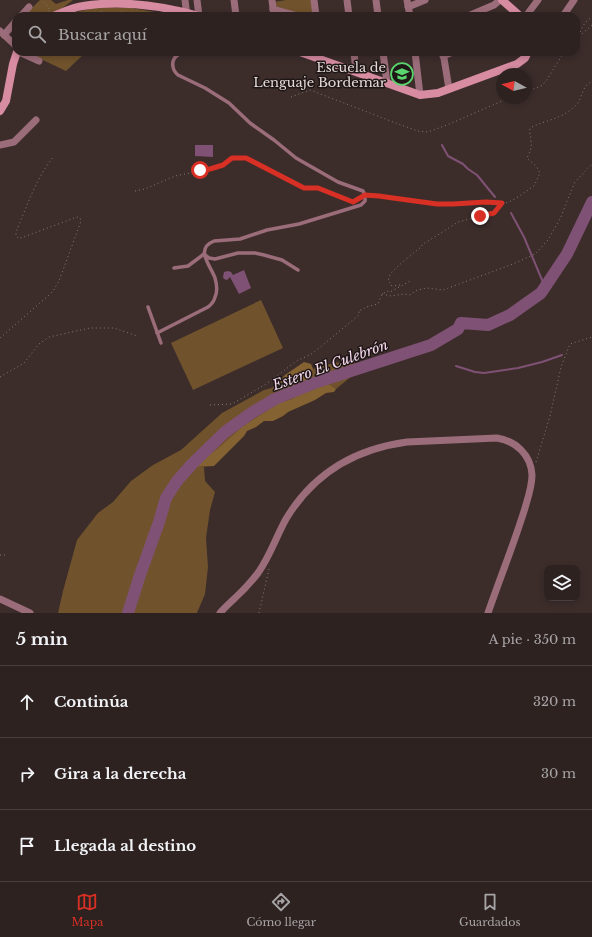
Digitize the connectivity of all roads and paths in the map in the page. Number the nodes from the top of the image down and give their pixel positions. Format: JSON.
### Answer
{"nodes":[{"id":1,"x":184,"y":0,"type":"edge"},
{"id":2,"x":197,"y":0,"type":"edge"},
{"id":3,"x":234,"y":0,"type":"edge"},
{"id":4,"x":272,"y":0,"type":"edge"},
{"id":5,"x":314,"y":0,"type":"edge"},
{"id":6,"x":347,"y":0,"type":"edge"},
{"id":7,"x":376,"y":0,"type":"edge"},
{"id":8,"x":425,"y":0,"type":"edge"},
{"id":9,"x":538,"y":0,"type":"edge"},
{"id":10,"x":574,"y":0,"type":"edge"},
{"id":11,"x":43,"y":1,"type":"dead end"},
{"id":12,"x":505,"y":1,"type":"edge"},
{"id":13,"x":81,"y":3,"type":"edge"},
{"id":14,"x":408,"y":4,"type":"edge"},
{"id":15,"x":29,"y":7,"type":"dead end"},
{"id":16,"x":25,"y":12,"type":"edge"},
{"id":17,"x":47,"y":12,"type":"edge"},
{"id":18,"x":64,"y":12,"type":"edge"},
{"id":19,"x":180,"y":12,"type":"edge"},
{"id":20,"x":186,"y":12,"type":"edge"},
{"id":21,"x":198,"y":12,"type":"edge"},
{"id":22,"x":236,"y":12,"type":"edge"},
{"id":23,"x":274,"y":12,"type":"edge"},
{"id":24,"x":316,"y":12,"type":"edge"},
{"id":25,"x":348,"y":12,"type":"edge"},
{"id":26,"x":378,"y":12,"type":"edge"},
{"id":27,"x":477,"y":12,"type":"edge"},
{"id":28,"x":516,"y":12,"type":"edge"},
{"id":29,"x":529,"y":12,"type":"edge"},
{"id":30,"x":566,"y":12,"type":"edge"},
{"id":31,"x":592,"y":17,"type":"edge"},
{"id":32,"x":12,"y":24,"type":"edge"},
{"id":33,"x":592,"y":25,"type":"edge"},
{"id":34,"x":2,"y":33,"type":"edge"},
{"id":35,"x":580,"y":33,"type":"edge"},
{"id":36,"x":580,"y":35,"type":"edge"},
{"id":37,"x":12,"y":42,"type":"edge"},
{"id":38,"x":16,"y":56,"type":"edge"},
{"id":39,"x":26,"y":56,"type":"edge"},
{"id":40,"x":178,"y":56,"type":"edge"},
{"id":41,"x":311,"y":56,"type":"edge"},
{"id":42,"x":323,"y":56,"type":"edge"},
{"id":43,"x":354,"y":56,"type":"edge"},
{"id":44,"x":384,"y":56,"type":"edge"},
{"id":45,"x":415,"y":56,"type":"edge"},
{"id":46,"x":443,"y":56,"type":"edge"},
{"id":47,"x":526,"y":56,"type":"edge"},
{"id":48,"x":561,"y":56,"type":"edge"},
{"id":49,"x":324,"y":61,"type":"junction"},
{"id":50,"x":39,"y":62,"type":"dead end"},
{"id":51,"x":356,"y":72,"type":"junction"},
{"id":52,"x":592,"y":81,"type":"edge"},
{"id":53,"x":387,"y":83,"type":"junction"},
{"id":54,"x":449,"y":89,"type":"junction"},
{"id":55,"x":532,"y":90,"type":"edge"},
{"id":56,"x":420,"y":95,"type":"junction"},
{"id":57,"x":291,"y":97,"type":"dead end"},
{"id":58,"x":3,"y":98,"type":"edge"},
{"id":59,"x":496,"y":104,"type":"edge"},
{"id":60,"x":0,"y":111,"type":"edge"},
{"id":61,"x":36,"y":120,"type":"dead end"},
{"id":62,"x":0,"y":145,"type":"edge"},
{"id":63,"x":54,"y":156,"type":"dead end"},
{"id":64,"x":592,"y":164,"type":"edge"},
{"id":65,"x":135,"y":191,"type":"dead end"},
{"id":66,"x":365,"y":195,"type":"junction"},
{"id":67,"x":502,"y":203,"type":"junction"},
{"id":68,"x":204,"y":254,"type":"junction"},
{"id":69,"x":174,"y":268,"type":"dead end"},
{"id":70,"x":298,"y":270,"type":"dead end"},
{"id":71,"x":412,"y":280,"type":"dead end"},
{"id":72,"x":401,"y":285,"type":"junction"},
{"id":73,"x":382,"y":294,"type":"junction"},
{"id":74,"x":148,"y":307,"type":"dead end"},
{"id":75,"x":157,"y":334,"type":"junction"},
{"id":76,"x":137,"y":336,"type":"dead end"},
{"id":77,"x":592,"y":337,"type":"edge"},
{"id":78,"x":0,"y":338,"type":"edge"},
{"id":79,"x":161,"y":343,"type":"dead end"},
{"id":80,"x":0,"y":378,"type":"edge"},
{"id":81,"x":210,"y":405,"type":"dead end"},
{"id":82,"x":536,"y":465,"type":"dead end"},
{"id":83,"x":6,"y":555,"type":"dead end"},
{"id":84,"x":0,"y":556,"type":"edge"},
{"id":85,"x":270,"y":566,"type":"dead end"},
{"id":86,"x":0,"y":599,"type":"edge"},
{"id":87,"x":30,"y":613,"type":"edge"},
{"id":88,"x":220,"y":613,"type":"edge"},
{"id":89,"x":259,"y":613,"type":"edge"},
{"id":90,"x":488,"y":613,"type":"edge"}],
"edges":[{"from":1,"to":20,"type":"street"},
{"from":2,"to":21,"type":"street"},
{"from":3,"to":22,"type":"street"},
{"from":4,"to":23,"type":"street"},
{"from":5,"to":24,"type":"street"},
{"from":6,"to":25,"type":"street"},
{"from":7,"to":26,"type":"street"},
{"from":8,"to":14,"type":"street"},
{"from":9,"to":29,"type":"street"},
{"from":10,"to":30,"type":"street"},
{"from":11,"to":17,"type":"path"},
{"from":12,"to":27,"type":"street"},
{"from":12,"to":28,"type":"street"},
{"from":13,"to":18,"type":"street"},
{"from":13,"to":19,"type":"street"},
{"from":15,"to":16,"type":"street"},
{"from":31,"to":35,"type":"path"},
{"from":32,"to":34,"type":"street"},
{"from":33,"to":36,"type":"path"},
{"from":34,"to":37,"type":"street"},
{"from":38,"to":58,"type":"street"},
{"from":39,"to":50,"type":"street"},
{"from":40,"to":66,"type":"lane"},
{"from":41,"to":49,"type":"street"},
{"from":42,"to":49,"type":"street"},
{"from":43,"to":51,"type":"street"},
{"from":44,"to":53,"type":"street"},
{"from":45,"to":56,"type":"street"},
{"from":46,"to":54,"type":"street"},
{"from":47,"to":54,"type":"street"},
{"from":48,"to":55,"type":"path"},
{"from":49,"to":51,"type":"street"},
{"from":51,"to":53,"type":"street"},
{"from":52,"to":67,"type":"path"},
{"from":53,"to":56,"type":"street"},
{"from":54,"to":56,"type":"street"},
{"from":57,"to":59,"type":"path"},
{"from":58,"to":60,"type":"street"},
{"from":61,"to":62,"type":"street"},
{"from":63,"to":78,"type":"path"},
{"from":64,"to":73,"type":"path"},
{"from":65,"to":66,"type":"path"},
{"from":66,"to":67,"type":"path"},
{"from":66,"to":68,"type":"lane"},
{"from":67,"to":72,"type":"path"},
{"from":68,"to":69,"type":"lane"},
{"from":68,"to":70,"type":"lane"},
{"from":68,"to":75,"type":"lane"},
{"from":71,"to":72,"type":"path"},
{"from":72,"to":73,"type":"path"},
{"from":73,"to":81,"type":"path"},
{"from":74,"to":75,"type":"lane"},
{"from":75,"to":79,"type":"lane"},
{"from":76,"to":80,"type":"path"},
{"from":77,"to":82,"type":"path"},
{"from":83,"to":84,"type":"path"},
{"from":85,"to":89,"type":"path"},
{"from":86,"to":87,"type":"street"},
{"from":88,"to":90,"type":"street"}]}
